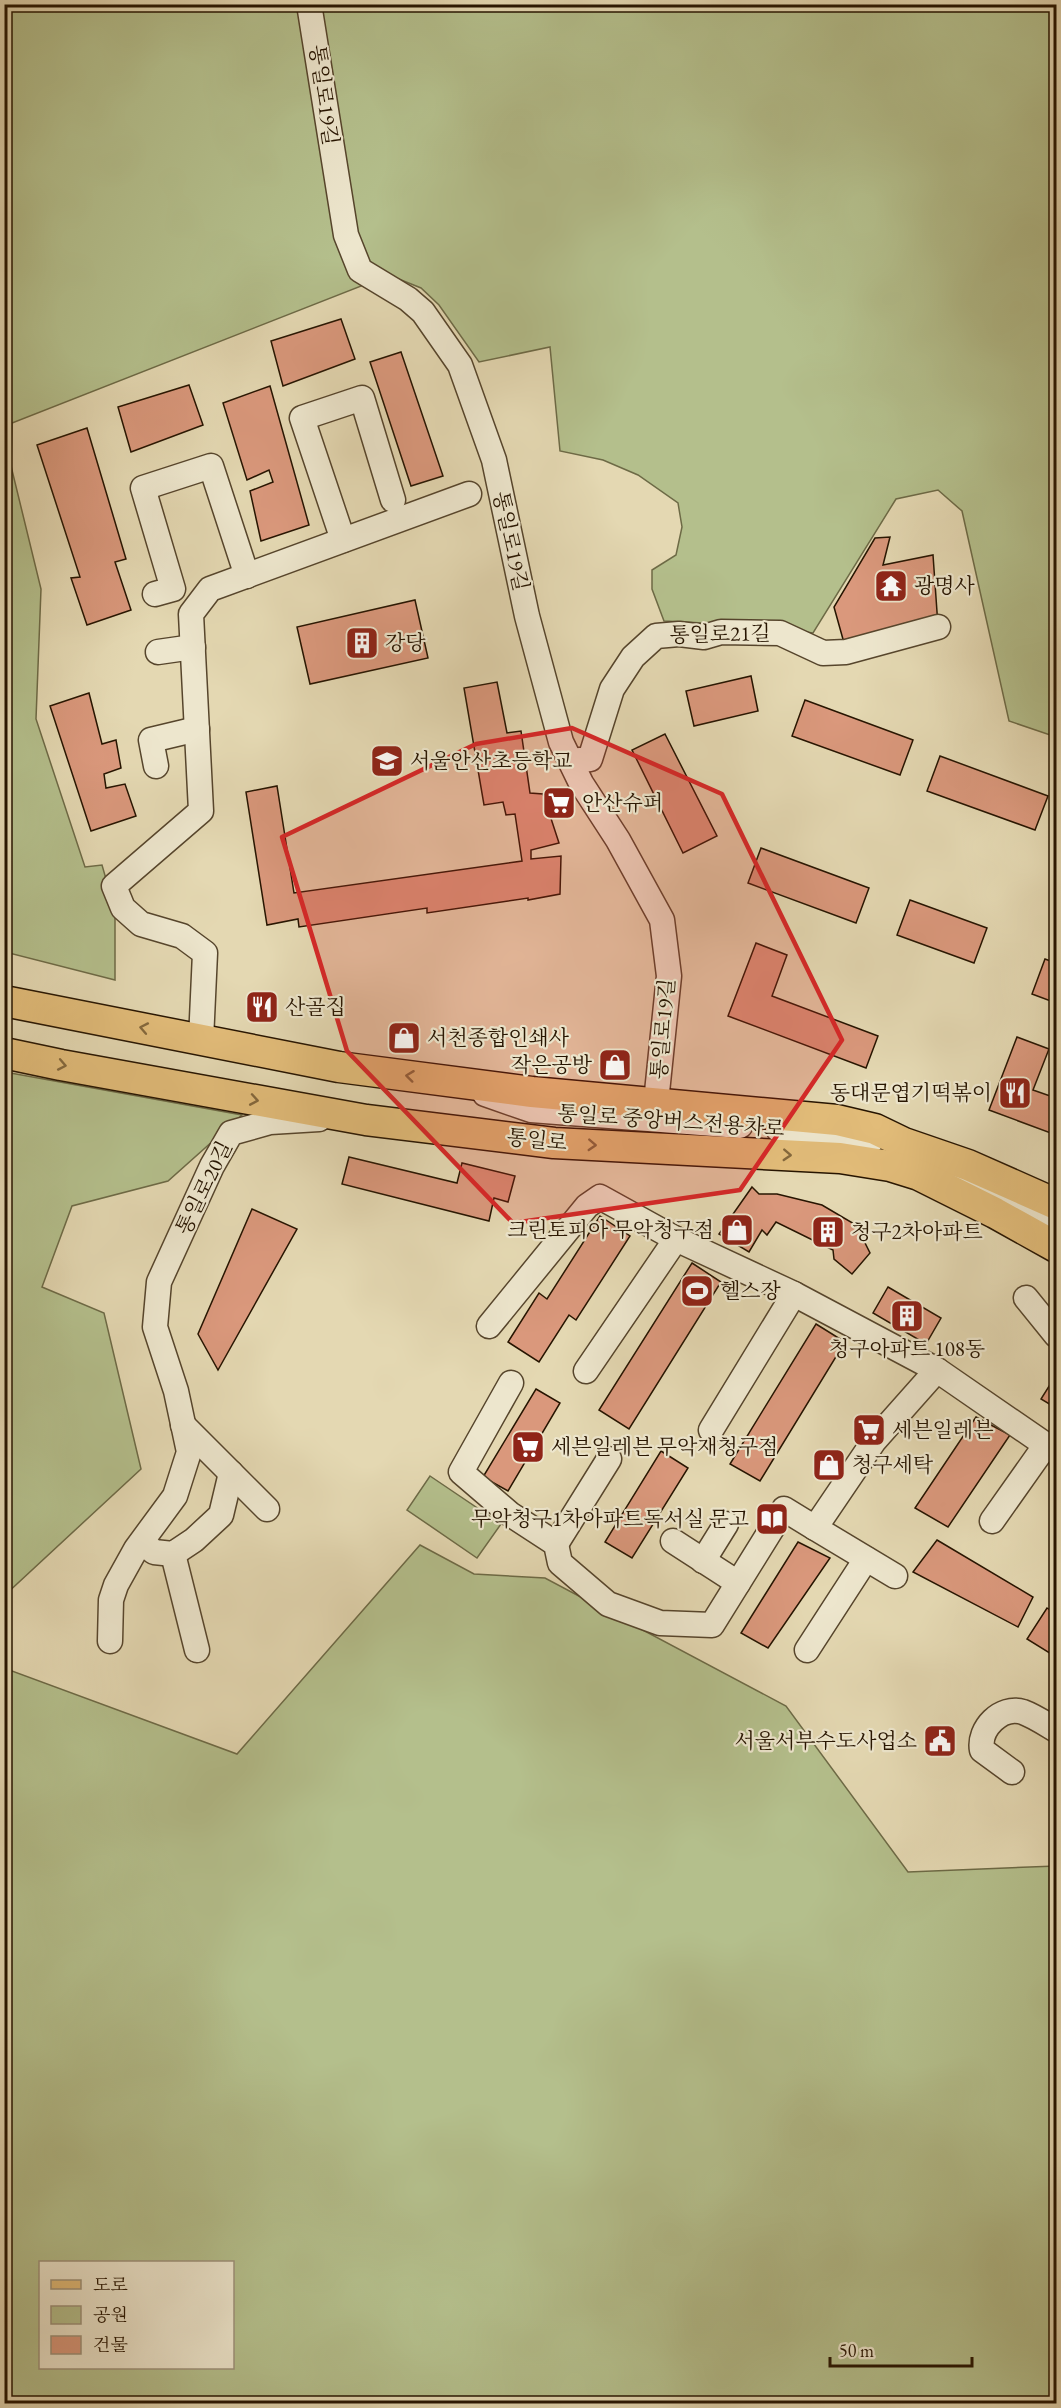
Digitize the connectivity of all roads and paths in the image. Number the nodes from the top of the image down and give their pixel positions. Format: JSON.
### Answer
{"nodes":[{"id":1,"x":309,"y":4,"type":"edge"},
{"id":2,"x":470,"y":494,"type":"dead end"},
{"id":3,"x":393,"y":500,"type":"dead end"},
{"id":4,"x":344,"y":540,"type":"junction"},
{"id":5,"x":247,"y":576,"type":"junction"},
{"id":6,"x":155,"y":594,"type":"dead end"},
{"id":7,"x":938,"y":627,"type":"dead end"},
{"id":8,"x":193,"y":647,"type":"junction"},
{"id":9,"x":158,"y":652,"type":"dead end"},
{"id":10,"x":197,"y":729,"type":"junction"},
{"id":11,"x":571,"y":761,"type":"junction"},
{"id":12,"x":156,"y":766,"type":"dead end"},
{"id":13,"x":4,"y":1001,"type":"edge"},
{"id":14,"x":201,"y":1040,"type":"junction"},
{"id":15,"x":4,"y":1053,"type":"edge"},
{"id":16,"x":442,"y":1080,"type":"junction"},
{"id":17,"x":656,"y":1102,"type":"junction"},
{"id":18,"x":516,"y":1138,"type":"junction"},
{"id":19,"x":897,"y":1154,"type":"junction"},
{"id":20,"x":1056,"y":1204,"type":"edge"},
{"id":21,"x":1056,"y":1225,"type":"edge"},
{"id":22,"x":676,"y":1239,"type":"junction"},
{"id":23,"x":1056,"y":1247,"type":"edge"},
{"id":24,"x":794,"y":1294,"type":"junction"},
{"id":25,"x":1026,"y":1298,"type":"dead end"},
{"id":26,"x":489,"y":1326,"type":"dead end"},
{"id":27,"x":1056,"y":1335,"type":"edge"},
{"id":28,"x":937,"y":1370,"type":"junction"},
{"id":29,"x":586,"y":1371,"type":"dead end"},
{"id":30,"x":512,"y":1383,"type":"dead end"},
{"id":31,"x":183,"y":1425,"type":"junction"},
{"id":32,"x":711,"y":1430,"type":"dead end"},
{"id":33,"x":1051,"y":1449,"type":"edge"},
{"id":34,"x":609,"y":1459,"type":"dead end"},
{"id":35,"x":231,"y":1473,"type":"junction"},
{"id":36,"x":267,"y":1509,"type":"dead end"},
{"id":37,"x":992,"y":1521,"type":"dead end"},
{"id":38,"x":726,"y":1524,"type":"dead end"},
{"id":39,"x":815,"y":1528,"type":"junction"},
{"id":40,"x":673,"y":1541,"type":"dead end"},
{"id":41,"x":142,"y":1542,"type":"junction"},
{"id":42,"x":556,"y":1544,"type":"junction"},
{"id":43,"x":173,"y":1554,"type":"junction"},
{"id":44,"x":866,"y":1559,"type":"junction"},
{"id":45,"x":703,"y":1560,"type":"junction"},
{"id":46,"x":895,"y":1576,"type":"dead end"},
{"id":47,"x":738,"y":1583,"type":"junction"},
{"id":48,"x":110,"y":1641,"type":"dead end"},
{"id":49,"x":197,"y":1650,"type":"dead end"},
{"id":50,"x":807,"y":1650,"type":"dead end"},
{"id":51,"x":1056,"y":1730,"type":"edge"},
{"id":52,"x":1012,"y":1772,"type":"dead end"}],
"edges":[{"from":1,"to":11,"type":"street","name":"통일로19길"},
{"from":2,"to":4,"type":"street"},
{"from":3,"to":4,"type":"street"},
{"from":4,"to":5,"type":"street"},
{"from":5,"to":6,"type":"street"},
{"from":5,"to":8,"type":"street"},
{"from":7,"to":11,"type":"street","name":"통일로21길"},
{"from":8,"to":9,"type":"street"},
{"from":8,"to":10,"type":"street"},
{"from":10,"to":12,"type":"street"},
{"from":10,"to":14,"type":"street"},
{"from":11,"to":17,"type":"street","name":"통일로19길"},
{"from":14,"to":13,"type":"main road","name":"통일로","one_way":true},
{"from":16,"to":14,"type":"main road","name":"통일로","one_way":true},
{"from":15,"to":18,"type":"main road","name":"통일로","one_way":true},
{"from":16,"to":17,"type":"main road","name":"통일로"},
{"from":16,"to":19,"type":"street","name":"통일로 중앙버스전용차로"},
{"from":17,"to":19,"type":"main road","name":"통일로"},
{"from":18,"to":19,"type":"main road","name":"통일로","one_way":true},
{"from":18,"to":31,"type":"street","name":"통일로20길"},
{"from":19,"to":20,"type":"main road","name":"통일로"},
{"from":19,"to":21,"type":"street","name":"통일로 중앙버스전용차로"},
{"from":19,"to":23,"type":"main road","name":"통일로"},
{"from":22,"to":24,"type":"street"},
{"from":22,"to":26,"type":"street"},
{"from":22,"to":29,"type":"street"},
{"from":24,"to":28,"type":"street"},
{"from":24,"to":32,"type":"street"},
{"from":25,"to":27,"type":"street"},
{"from":28,"to":33,"type":"street"},
{"from":28,"to":39,"type":"street"},
{"from":30,"to":42,"type":"street"},
{"from":31,"to":35,"type":"street"},
{"from":31,"to":41,"type":"street","name":"통일로20길"},
{"from":33,"to":37,"type":"street"},
{"from":34,"to":42,"type":"street"},
{"from":35,"to":36,"type":"street"},
{"from":35,"to":43,"type":"street"},
{"from":38,"to":45,"type":"street"},
{"from":39,"to":44,"type":"street"},
{"from":39,"to":47,"type":"street"},
{"from":40,"to":45,"type":"street"},
{"from":41,"to":43,"type":"street"},
{"from":41,"to":48,"type":"street","name":"통일로20길"},
{"from":42,"to":47,"type":"street"},
{"from":43,"to":49,"type":"street"},
{"from":44,"to":46,"type":"street"},
{"from":44,"to":50,"type":"street"},
{"from":45,"to":47,"type":"street"},
{"from":51,"to":52,"type":"street"}]}
